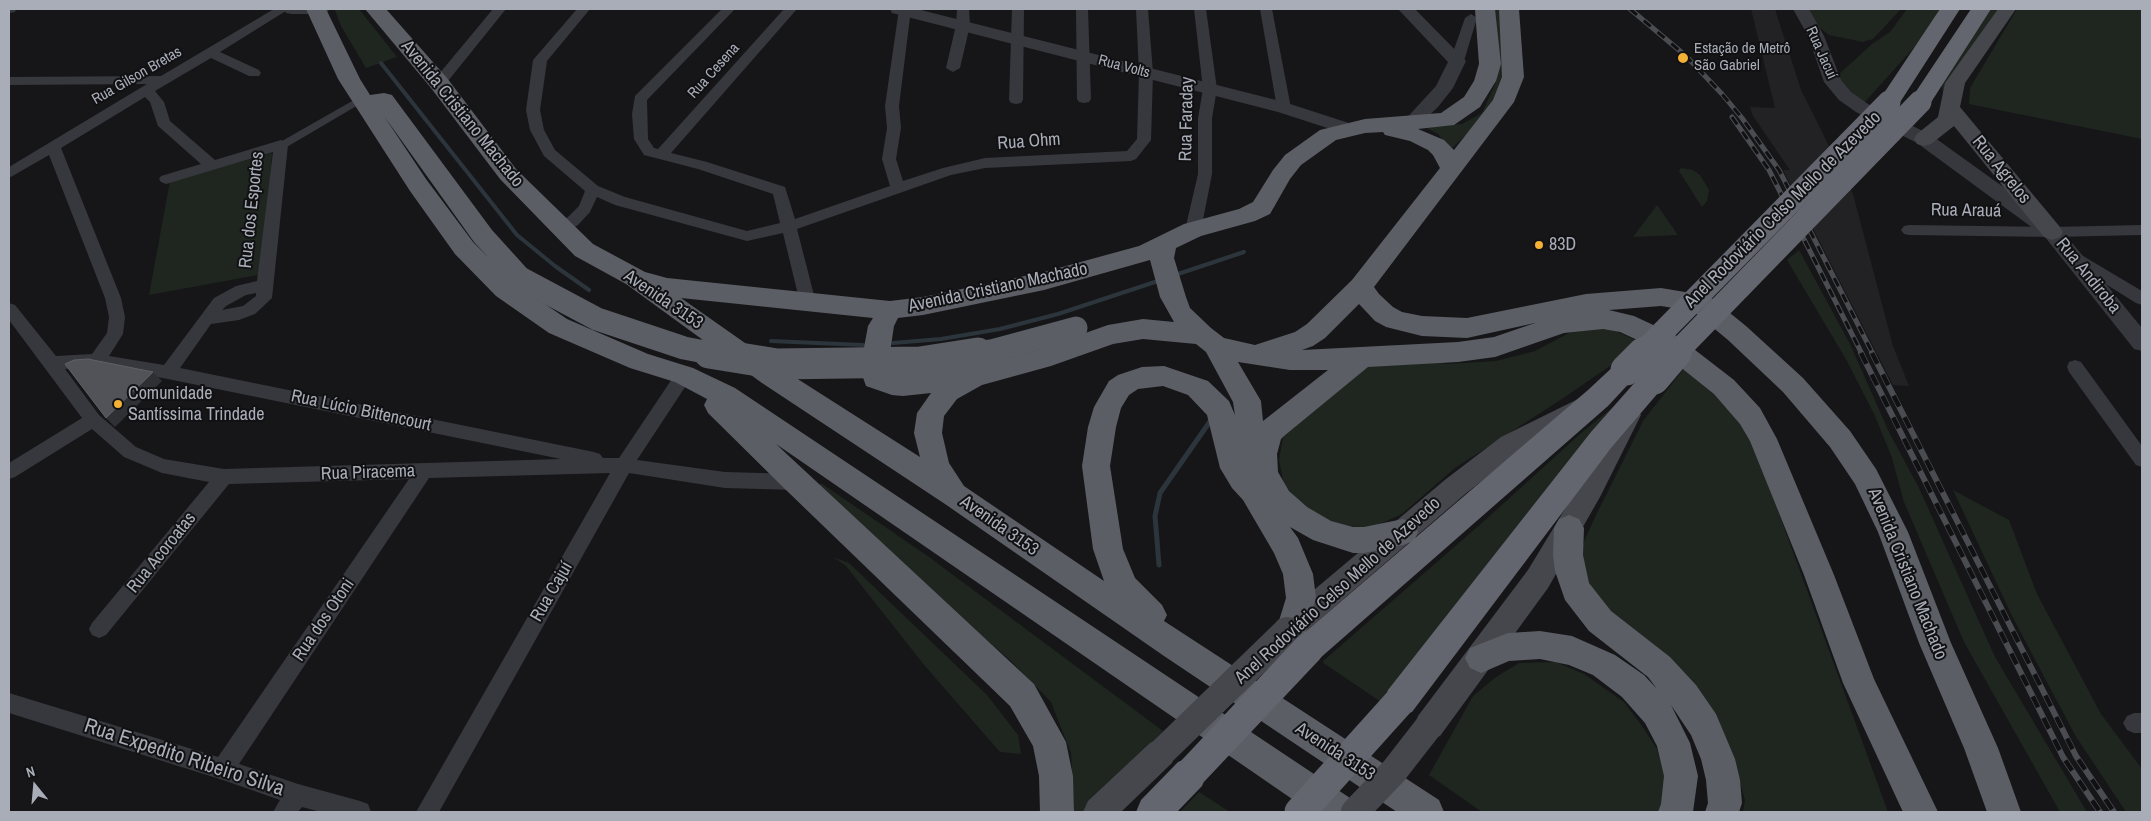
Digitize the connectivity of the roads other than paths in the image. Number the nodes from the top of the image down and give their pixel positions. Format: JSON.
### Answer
{"nodes":[{"id":1,"x":283,"y":9,"type":"edge"},
{"id":2,"x":292,"y":9,"type":"edge"},
{"id":3,"x":318,"y":9,"type":"edge"},
{"id":4,"x":375,"y":9,"type":"edge"},
{"id":5,"x":500,"y":9,"type":"edge"},
{"id":6,"x":584,"y":9,"type":"edge"},
{"id":7,"x":730,"y":9,"type":"edge"},
{"id":8,"x":791,"y":9,"type":"edge"},
{"id":9,"x":903,"y":9,"type":"edge"},
{"id":10,"x":1018,"y":9,"type":"edge"},
{"id":11,"x":1082,"y":9,"type":"edge"},
{"id":12,"x":1142,"y":9,"type":"edge"},
{"id":13,"x":1200,"y":9,"type":"edge"},
{"id":14,"x":1266,"y":9,"type":"edge"},
{"id":15,"x":1406,"y":9,"type":"edge"},
{"id":16,"x":1509,"y":9,"type":"edge"},
{"id":17,"x":1801,"y":9,"type":"edge"},
{"id":18,"x":1950,"y":9,"type":"edge"},
{"id":19,"x":1981,"y":9,"type":"edge"},
{"id":20,"x":2007,"y":9,"type":"edge"},
{"id":21,"x":1476,"y":12,"type":"edge"},
{"id":22,"x":963,"y":17,"type":"edge"},
{"id":23,"x":1016,"y":39,"type":"junction"},
{"id":24,"x":211,"y":52,"type":"junction"},
{"id":25,"x":1084,"y":56,"type":"junction"},
{"id":26,"x":1457,"y":60,"type":"junction"},
{"id":27,"x":953,"y":68,"type":"dead end"},
{"id":28,"x":254,"y":72,"type":"dead end"},
{"id":29,"x":1146,"y":72,"type":"junction"},
{"id":30,"x":161,"y":80,"type":"junction"},
{"id":31,"x":9,"y":81,"type":"edge"},
{"id":32,"x":439,"y":83,"type":"junction"},
{"id":33,"x":1444,"y":88,"type":"junction"},
{"id":34,"x":1210,"y":89,"type":"junction"},
{"id":35,"x":144,"y":91,"type":"junction"},
{"id":36,"x":361,"y":99,"type":"junction"},
{"id":37,"x":1084,"y":99,"type":"dead end"},
{"id":38,"x":1016,"y":100,"type":"dead end"},
{"id":39,"x":1284,"y":108,"type":"junction"},
{"id":40,"x":1950,"y":108,"type":"junction"},
{"id":41,"x":1446,"y":120,"type":"junction"},
{"id":42,"x":1405,"y":124,"type":"junction"},
{"id":43,"x":1357,"y":128,"type":"junction"},
{"id":44,"x":1924,"y":139,"type":"junction"},
{"id":45,"x":281,"y":145,"type":"junction"},
{"id":46,"x":53,"y":146,"type":"junction"},
{"id":47,"x":655,"y":154,"type":"junction"},
{"id":48,"x":26,"y":162,"type":"junction"},
{"id":49,"x":1456,"y":162,"type":"junction"},
{"id":50,"x":9,"y":165,"type":"edge"},
{"id":51,"x":212,"y":165,"type":"junction"},
{"id":52,"x":9,"y":173,"type":"edge"},
{"id":53,"x":166,"y":179,"type":"dead end"},
{"id":54,"x":898,"y":189,"type":"junction"},
{"id":55,"x":593,"y":190,"type":"junction"},
{"id":56,"x":788,"y":227,"type":"junction"},
{"id":57,"x":1193,"y":230,"type":"junction"},
{"id":58,"x":1909,"y":230,"type":"dead end"},
{"id":59,"x":2142,"y":230,"type":"edge"},
{"id":60,"x":568,"y":232,"type":"junction"},
{"id":61,"x":2052,"y":232,"type":"junction"},
{"id":62,"x":1165,"y":255,"type":"junction"},
{"id":63,"x":2073,"y":256,"type":"junction"},
{"id":64,"x":635,"y":278,"type":"junction"},
{"id":65,"x":1361,"y":286,"type":"junction"},
{"id":66,"x":2142,"y":299,"type":"edge"},
{"id":67,"x":808,"y":303,"type":"junction"},
{"id":68,"x":1177,"y":305,"type":"junction"},
{"id":69,"x":9,"y":309,"type":"edge"},
{"id":70,"x":885,"y":321,"type":"junction"},
{"id":71,"x":1208,"y":340,"type":"junction"},
{"id":72,"x":2142,"y":343,"type":"edge"},
{"id":73,"x":1255,"y":356,"type":"junction"},
{"id":74,"x":1361,"y":358,"type":"junction"},
{"id":75,"x":98,"y":360,"type":"junction"},
{"id":76,"x":52,"y":363,"type":"junction"},
{"id":77,"x":2075,"y":367,"type":"dead end"},
{"id":78,"x":168,"y":372,"type":"junction"},
{"id":79,"x":974,"y":377,"type":"junction"},
{"id":80,"x":690,"y":378,"type":"junction"},
{"id":81,"x":1644,"y":390,"type":"junction"},
{"id":82,"x":1598,"y":398,"type":"junction"},
{"id":83,"x":93,"y":420,"type":"junction"},
{"id":84,"x":2142,"y":460,"type":"edge"},
{"id":85,"x":624,"y":465,"type":"junction"},
{"id":86,"x":424,"y":471,"type":"junction"},
{"id":87,"x":9,"y":472,"type":"edge"},
{"id":88,"x":224,"y":477,"type":"junction"},
{"id":89,"x":796,"y":482,"type":"junction"},
{"id":90,"x":1253,"y":491,"type":"junction"},
{"id":91,"x":955,"y":495,"type":"junction"},
{"id":92,"x":1569,"y":528,"type":"junction"},
{"id":93,"x":1403,"y":532,"type":"junction"},
{"id":94,"x":100,"y":629,"type":"dead end"},
{"id":95,"x":1296,"y":635,"type":"junction"},
{"id":96,"x":1175,"y":646,"type":"junction"},
{"id":97,"x":1481,"y":658,"type":"junction"},
{"id":98,"x":1859,"y":683,"type":"junction"},
{"id":99,"x":9,"y":703,"type":"edge"},
{"id":100,"x":224,"y":769,"type":"junction"},
{"id":101,"x":298,"y":795,"type":"junction"},
{"id":102,"x":284,"y":812,"type":"edge"},
{"id":103,"x":360,"y":812,"type":"edge"},
{"id":104,"x":427,"y":812,"type":"edge"},
{"id":105,"x":1057,"y":812,"type":"edge"},
{"id":106,"x":1099,"y":812,"type":"edge"},
{"id":107,"x":1153,"y":812,"type":"edge"},
{"id":108,"x":1300,"y":812,"type":"edge"},
{"id":109,"x":1341,"y":812,"type":"edge"},
{"id":110,"x":1355,"y":812,"type":"edge"},
{"id":111,"x":1427,"y":812,"type":"edge"},
{"id":112,"x":1675,"y":812,"type":"edge"},
{"id":113,"x":1722,"y":812,"type":"edge"},
{"id":114,"x":1905,"y":812,"type":"edge"},
{"id":115,"x":1921,"y":812,"type":"edge"},
{"id":116,"x":2004,"y":812,"type":"edge"}],
"edges":[{"from":1,"to":24,"type":"street","name":"Rua Gilson Bretas"},
{"from":2,"to":3,"type":"street"},
{"from":3,"to":36,"type":"highway"},
{"from":4,"to":32,"type":"highway","name":"Avenida Cristiano Machado"},
{"from":5,"to":32,"type":"street"},
{"from":6,"to":55,"type":"street","name":"Rua Ohm"},
{"from":7,"to":47,"type":"street"},
{"from":8,"to":47,"type":"street","name":"Rua Cesena"},
{"from":9,"to":22,"type":"street","name":"Rua Volts"},
{"from":9,"to":54,"type":"street"},
{"from":10,"to":23,"type":"street"},
{"from":11,"to":25,"type":"street"},
{"from":12,"to":29,"type":"street","name":"Rua Ohm"},
{"from":13,"to":34,"type":"street","name":"Rua Faraday"},
{"from":14,"to":39,"type":"street"},
{"from":15,"to":26,"type":"street"},
{"from":16,"to":49,"type":"highway"},
{"from":17,"to":44,"type":"street","name":"Rua Jacuí"},
{"from":18,"to":82,"type":"highway","name":"Anel Rodoviário Celso Mello de Azevedo","bridge":true},
{"from":19,"to":81,"type":"highway","name":"Anel Rodoviário Celso Mello de Azevedo","bridge":true},
{"from":20,"to":40,"type":"main road"},
{"from":21,"to":26,"type":"street"},
{"from":21,"to":41,"type":"highway"},
{"from":22,"to":23,"type":"street","name":"Rua Volts"},
{"from":22,"to":27,"type":"street"},
{"from":23,"to":25,"type":"street","name":"Rua Volts"},
{"from":23,"to":38,"type":"street"},
{"from":24,"to":28,"type":"street"},
{"from":24,"to":30,"type":"street","name":"Rua Gilson Bretas"},
{"from":25,"to":29,"type":"street","name":"Rua Volts"},
{"from":25,"to":37,"type":"street"},
{"from":26,"to":33,"type":"street"},
{"from":29,"to":34,"type":"street","name":"Rua Volts"},
{"from":29,"to":54,"type":"street","name":"Rua Ohm"},
{"from":30,"to":31,"type":"street"},
{"from":30,"to":35,"type":"street","name":"Rua Gilson Bretas"},
{"from":32,"to":60,"type":"highway","name":"Avenida Cristiano Machado"},
{"from":33,"to":41,"type":"street"},
{"from":33,"to":42,"type":"street"},
{"from":34,"to":39,"type":"street","name":"Rua Volts"},
{"from":34,"to":57,"type":"street","name":"Rua Faraday"},
{"from":35,"to":46,"type":"street","name":"Rua Gilson Bretas"},
{"from":35,"to":51,"type":"street"},
{"from":36,"to":45,"type":"street"},
{"from":36,"to":68,"type":"highway","bridge":true},
{"from":36,"to":80,"type":"highway"},
{"from":39,"to":43,"type":"street","name":"Rua Volts"},
{"from":40,"to":44,"type":"main road"},
{"from":40,"to":61,"type":"main road","name":"Rua Agrelos"},
{"from":41,"to":42,"type":"highway"},
{"from":42,"to":43,"type":"highway"},
{"from":43,"to":49,"type":"highway"},
{"from":43,"to":57,"type":"highway","name":"Avenida Cristiano Machado"},
{"from":44,"to":61,"type":"street","name":"Rua Jacuí"},
{"from":45,"to":51,"type":"street","name":"Rua dos Esportes"},
{"from":45,"to":78,"type":"street","name":"Rua dos Esportes"},
{"from":46,"to":48,"type":"street","name":"Rua Gilson Bretas"},
{"from":46,"to":75,"type":"street"},
{"from":47,"to":56,"type":"street"},
{"from":48,"to":50,"type":"street"},
{"from":48,"to":52,"type":"street","name":"Rua Gilson Bretas"},
{"from":49,"to":65,"type":"highway"},
{"from":51,"to":53,"type":"street","name":"Rua dos Esportes"},
{"from":54,"to":56,"type":"street","name":"Rua Ohm"},
{"from":55,"to":56,"type":"street","name":"Rua Ohm"},
{"from":55,"to":60,"type":"street"},
{"from":56,"to":67,"type":"street"},
{"from":57,"to":62,"type":"highway","name":"Avenida Cristiano Machado"},
{"from":58,"to":61,"type":"street","name":"Rua Arauá"},
{"from":59,"to":61,"type":"street","name":"Rua Arauá"},
{"from":60,"to":64,"type":"highway","name":"Avenida 3153"},
{"from":61,"to":63,"type":"street","name":"Rua Andiroba"},
{"from":62,"to":68,"type":"highway"},
{"from":62,"to":70,"type":"highway","name":"Avenida Cristiano Machado"},
{"from":63,"to":66,"type":"street"},
{"from":63,"to":72,"type":"street","name":"Rua Andiroba"},
{"from":64,"to":67,"type":"highway","name":"Avenida Cristiano Machado"},
{"from":64,"to":91,"type":"highway","name":"Avenida 3153"},
{"from":65,"to":73,"type":"highway"},
{"from":65,"to":116,"type":"highway","name":"Avenida Cristiano Machado"},
{"from":67,"to":70,"type":"highway","name":"Avenida Cristiano Machado"},
{"from":68,"to":71,"type":"highway"},
{"from":69,"to":76,"type":"street","name":"Rua Piracema"},
{"from":70,"to":79,"type":"highway"},
{"from":71,"to":73,"type":"highway"},
{"from":71,"to":79,"type":"highway"},
{"from":71,"to":90,"type":"highway"},
{"from":73,"to":74,"type":"highway"},
{"from":74,"to":93,"type":"highway"},
{"from":74,"to":98,"type":"highway"},
{"from":75,"to":76,"type":"street","name":"Rua Lúcio Bittencourt"},
{"from":75,"to":78,"type":"street","name":"Rua Lúcio Bittencourt"},
{"from":76,"to":83,"type":"street","name":"Rua Piracema"},
{"from":77,"to":84,"type":"street"},
{"from":78,"to":85,"type":"street","name":"Rua Lúcio Bittencourt"},
{"from":79,"to":91,"type":"highway"},
{"from":80,"to":85,"type":"street","name":"Rua Cajuí"},
{"from":80,"to":89,"type":"highway"},
{"from":80,"to":109,"type":"highway"},
{"from":81,"to":92,"type":"main road","name":"Anel Rodoviário Celso Mello de Azevedo"},
{"from":81,"to":108,"type":"highway","name":"Anel Rodoviário Celso Mello de Azevedo","bridge":true},
{"from":82,"to":93,"type":"main road","name":"Anel Rodoviário Celso Mello de Azevedo"},
{"from":82,"to":95,"type":"highway","name":"Anel Rodoviário Celso Mello de Azevedo"},
{"from":83,"to":87,"type":"street"},
{"from":83,"to":88,"type":"street","name":"Rua Piracema"},
{"from":85,"to":86,"type":"street","name":"Rua Piracema"},
{"from":85,"to":89,"type":"street","name":"Rua Piracema"},
{"from":85,"to":104,"type":"street","name":"Rua Cajuí"},
{"from":86,"to":88,"type":"street","name":"Rua Piracema"},
{"from":86,"to":100,"type":"street","name":"Rua dos Otoni"},
{"from":88,"to":94,"type":"street","name":"Rua Acoroatas"},
{"from":89,"to":105,"type":"highway"},
{"from":90,"to":95,"type":"highway"},
{"from":90,"to":96,"type":"highway"},
{"from":91,"to":96,"type":"highway","name":"Avenida 3153"},
{"from":92,"to":97,"type":"main road","name":"Anel Rodoviário Celso Mello de Azevedo"},
{"from":92,"to":113,"type":"highway"},
{"from":93,"to":95,"type":"main road","name":"Anel Rodoviário Celso Mello de Azevedo"},
{"from":95,"to":106,"type":"main road","name":"Anel Rodoviário Celso Mello de Azevedo","bridge":true},
{"from":95,"to":107,"type":"highway","name":"Anel Rodoviário Celso Mello de Azevedo","bridge":true},
{"from":96,"to":111,"type":"highway","name":"Avenida 3153"},
{"from":97,"to":110,"type":"main road","name":"Anel Rodoviário Celso Mello de Azevedo","bridge":true},
{"from":97,"to":112,"type":"highway"},
{"from":98,"to":114,"type":"highway"},
{"from":98,"to":115,"type":"highway"},
{"from":99,"to":100,"type":"street","name":"Rua Expedito Ribeiro Silva"},
{"from":100,"to":101,"type":"street","name":"Rua Expedito Ribeiro Silva"},
{"from":101,"to":102,"type":"street"},
{"from":101,"to":103,"type":"street","name":"Rua Expedito Ribeiro Silva"}]}
